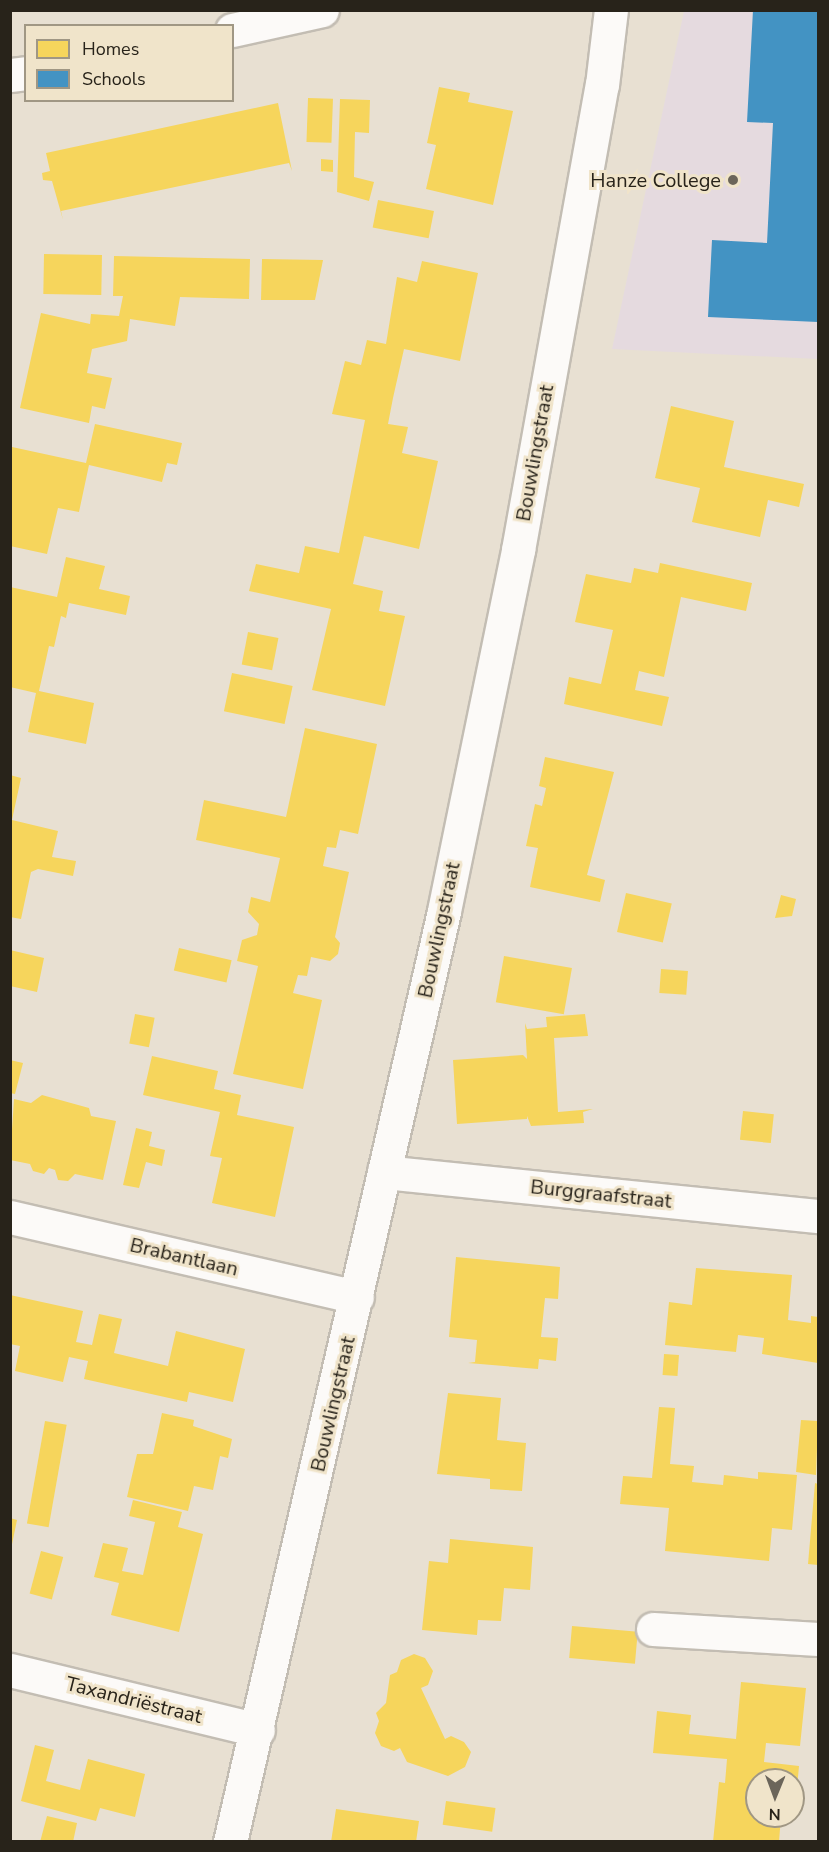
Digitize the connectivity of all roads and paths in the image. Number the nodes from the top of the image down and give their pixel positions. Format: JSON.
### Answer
{"nodes":[{"id":1,"x":322,"y":10,"type":"edge"},
{"id":2,"x":611,"y":10,"type":"edge"},
{"id":3,"x":234,"y":30,"type":"edge"},
{"id":4,"x":384,"y":1172,"type":"junction"},
{"id":5,"x":819,"y":1216,"type":"edge"},
{"id":6,"x":10,"y":1217,"type":"edge"},
{"id":7,"x":357,"y":1297,"type":"junction"},
{"id":8,"x":653,"y":1629,"type":"dead end"},
{"id":9,"x":819,"y":1639,"type":"edge"},
{"id":10,"x":10,"y":1670,"type":"edge"},
{"id":11,"x":258,"y":1730,"type":"junction"},
{"id":12,"x":230,"y":1842,"type":"edge"}],
"edges":[{"from":1,"to":3,"type":"street"},
{"from":2,"to":4,"type":"street","name":"Bouwlingstraat"},
{"from":4,"to":5,"type":"street","name":"Burggraafstraat"},
{"from":4,"to":7,"type":"street","name":"Bouwlingstraat"},
{"from":6,"to":7,"type":"street","name":"Brabantlaan"},
{"from":7,"to":11,"type":"street","name":"Bouwlingstraat"},
{"from":8,"to":9,"type":"street"},
{"from":10,"to":11,"type":"street","name":"Taxandriëstraat"},
{"from":11,"to":12,"type":"street","name":"Bouwlingstraat"}]}
